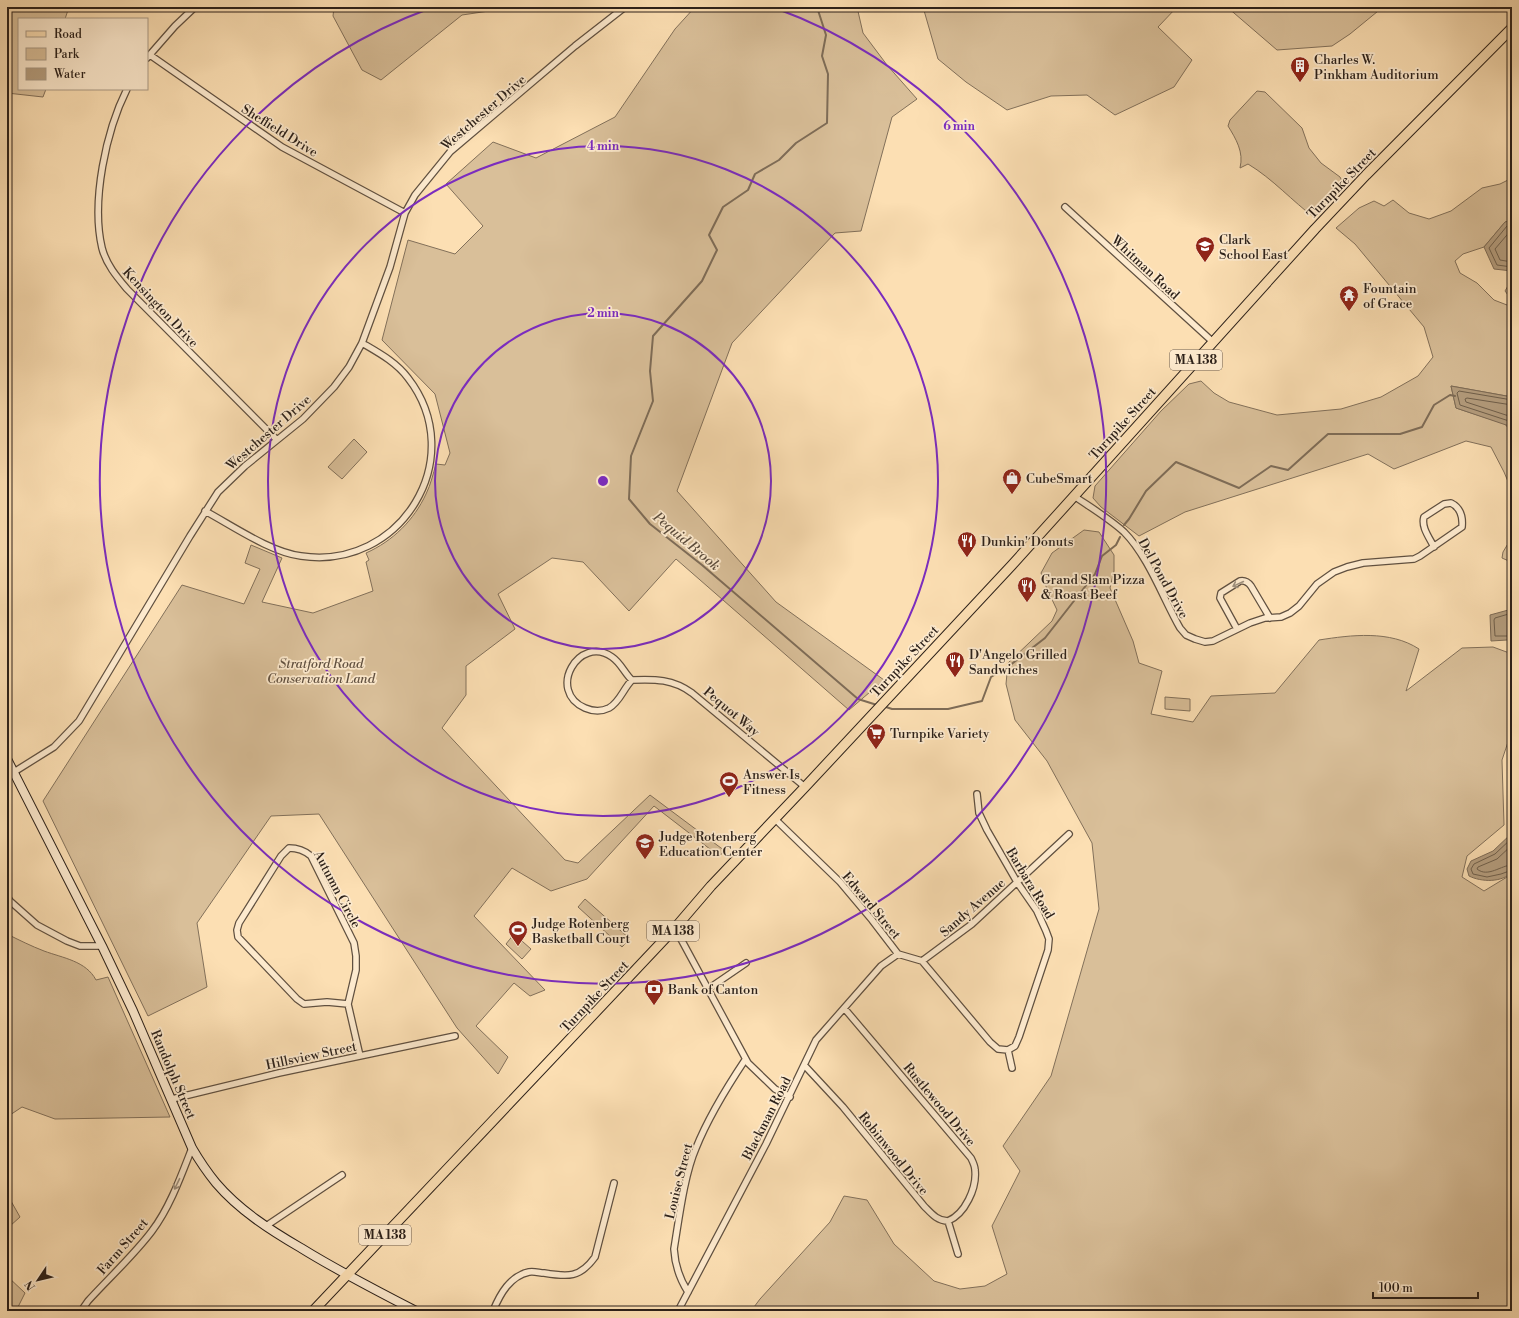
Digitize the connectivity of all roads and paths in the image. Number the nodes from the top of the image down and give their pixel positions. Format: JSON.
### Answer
{"nodes":[{"id":1,"x":195,"y":7,"type":"edge"},
{"id":2,"x":625,"y":7,"type":"edge"},
{"id":3,"x":1512,"y":28,"type":"edge"},
{"id":4,"x":148,"y":56,"type":"edge"},
{"id":5,"x":126,"y":90,"type":"edge"},
{"id":6,"x":1065,"y":207,"type":"dead end"},
{"id":7,"x":405,"y":213,"type":"junction"},
{"id":8,"x":1213,"y":342,"type":"junction"},
{"id":9,"x":362,"y":343,"type":"junction"},
{"id":10,"x":276,"y":440,"type":"junction"},
{"id":11,"x":1074,"y":496,"type":"junction"},
{"id":12,"x":205,"y":511,"type":"junction"},
{"id":13,"x":1434,"y":547,"type":"junction"},
{"id":14,"x":1270,"y":618,"type":"junction"},
{"id":15,"x":1237,"y":629,"type":"junction"},
{"id":16,"x":632,"y":680,"type":"junction"},
{"id":17,"x":7,"y":759,"type":"edge"},
{"id":18,"x":14,"y":772,"type":"junction"},
{"id":19,"x":805,"y":787,"type":"junction"},
{"id":20,"x":977,"y":794,"type":"dead end"},
{"id":21,"x":775,"y":819,"type":"junction"},
{"id":22,"x":1069,"y":834,"type":"dead end"},
{"id":23,"x":1018,"y":882,"type":"junction"},
{"id":24,"x":7,"y":896,"type":"edge"},
{"id":25,"x":675,"y":928,"type":"junction"},
{"id":26,"x":102,"y":946,"type":"junction"},
{"id":27,"x":898,"y":954,"type":"junction"},
{"id":28,"x":922,"y":961,"type":"junction"},
{"id":29,"x":746,"y":963,"type":"dead end"},
{"id":30,"x":708,"y":989,"type":"junction"},
{"id":31,"x":348,"y":1004,"type":"junction"},
{"id":32,"x":844,"y":1008,"type":"junction"},
{"id":33,"x":454,"y":1036,"type":"dead end"},
{"id":34,"x":1008,"y":1050,"type":"junction"},
{"id":35,"x":360,"y":1056,"type":"junction"},
{"id":36,"x":745,"y":1060,"type":"junction"},
{"id":37,"x":805,"y":1066,"type":"junction"},
{"id":38,"x":1012,"y":1068,"type":"dead end"},
{"id":39,"x":790,"y":1097,"type":"junction"},
{"id":40,"x":172,"y":1099,"type":"junction"},
{"id":41,"x":192,"y":1148,"type":"junction"},
{"id":42,"x":342,"y":1175,"type":"dead end"},
{"id":43,"x":614,"y":1183,"type":"dead end"},
{"id":44,"x":948,"y":1221,"type":"junction"},
{"id":45,"x":266,"y":1226,"type":"junction"},
{"id":46,"x":958,"y":1254,"type":"dead end"},
{"id":47,"x":347,"y":1275,"type":"junction"},
{"id":48,"x":688,"y":1292,"type":"junction"},
{"id":49,"x":81,"y":1311,"type":"edge"},
{"id":50,"x":313,"y":1311,"type":"edge"},
{"id":51,"x":416,"y":1311,"type":"edge"},
{"id":52,"x":493,"y":1311,"type":"edge"},
{"id":53,"x":678,"y":1311,"type":"edge"}],
"edges":[{"from":1,"to":4,"type":"street"},
{"from":2,"to":7,"type":"street","name":"Westchester Drive"},
{"from":3,"to":8,"type":"main road","name":"Turnpike Street","number":"MA 138"},
{"from":4,"to":7,"type":"street","name":"Sheffield Drive"},
{"from":5,"to":10,"type":"street","name":"Kensington Drive"},
{"from":6,"to":8,"type":"street","name":"Whitman Road"},
{"from":7,"to":9,"type":"street","name":"Westchester Drive"},
{"from":8,"to":11,"type":"main road","name":"Turnpike Street","number":"MA 138"},
{"from":9,"to":10,"type":"street","name":"Westchester Drive"},
{"from":9,"to":12,"type":"street"},
{"from":10,"to":12,"type":"street","name":"Westchester Drive"},
{"from":11,"to":15,"type":"street","name":"Del Pond Drive"},
{"from":11,"to":19,"type":"main road","name":"Turnpike Street","number":"MA 138"},
{"from":12,"to":18,"type":"street","name":"Westchester Drive"},
{"from":13,"to":13,"type":"street","name":"Del Pond Drive"},
{"from":13,"to":14,"type":"street","name":"Del Pond Drive"},
{"from":14,"to":15,"type":"street","name":"Del Pond Drive"},
{"from":14,"to":15,"type":"street","one_way":true},
{"from":16,"to":16,"type":"street"},
{"from":16,"to":19,"type":"street","name":"Pequot Way"},
{"from":17,"to":18,"type":"main road","name":"Randolph Street"},
{"from":18,"to":26,"type":"main road","name":"Randolph Street"},
{"from":19,"to":21,"type":"main road","name":"Turnpike Street","number":"MA 138"},
{"from":20,"to":23,"type":"street","name":"Barbara Road"},
{"from":21,"to":25,"type":"main road","name":"Turnpike Street","number":"MA 138"},
{"from":21,"to":27,"type":"street","name":"Edward Street"},
{"from":22,"to":23,"type":"street","name":"Sandy Avenue"},
{"from":23,"to":28,"type":"street","name":"Sandy Avenue"},
{"from":23,"to":34,"type":"street","name":"Barbara Road"},
{"from":24,"to":26,"type":"street"},
{"from":25,"to":30,"type":"street"},
{"from":25,"to":47,"type":"main road","name":"Turnpike Street","number":"MA 138"},
{"from":26,"to":40,"type":"main road","name":"Randolph Street"},
{"from":27,"to":28,"type":"street","name":"Edward Street"},
{"from":27,"to":32,"type":"street","name":"Blackman Road"},
{"from":28,"to":34,"type":"street"},
{"from":29,"to":30,"type":"street"},
{"from":30,"to":36,"type":"street"},
{"from":31,"to":31,"type":"street","name":"Autumn Circle"},
{"from":31,"to":35,"type":"street","name":"Autumn Circle"},
{"from":32,"to":37,"type":"street","name":"Blackman Road"},
{"from":32,"to":44,"type":"street","name":"Rustlewood Drive"},
{"from":33,"to":35,"type":"street","name":"Hillsview Street"},
{"from":34,"to":38,"type":"street"},
{"from":35,"to":40,"type":"street","name":"Hillsview Street"},
{"from":36,"to":39,"type":"street"},
{"from":36,"to":48,"type":"street","name":"Louise Street"},
{"from":37,"to":39,"type":"street","name":"Blackman Road"},
{"from":37,"to":44,"type":"street","name":"Robinwood Drive"},
{"from":39,"to":48,"type":"street","name":"Blackman Road"},
{"from":40,"to":41,"type":"main road","name":"Randolph Street"},
{"from":41,"to":45,"type":"main road","name":"Randolph Street"},
{"from":41,"to":49,"type":"street","name":"Farm Street","one_way":true},
{"from":42,"to":45,"type":"street"},
{"from":43,"to":52,"type":"street"},
{"from":44,"to":46,"type":"street"},
{"from":45,"to":47,"type":"main road","name":"Randolph Street"},
{"from":47,"to":50,"type":"main road","name":"Turnpike Street","number":"MA 138"},
{"from":47,"to":51,"type":"main road","name":"Randolph Street"},
{"from":48,"to":53,"type":"street","name":"Blackman Road"}]}
